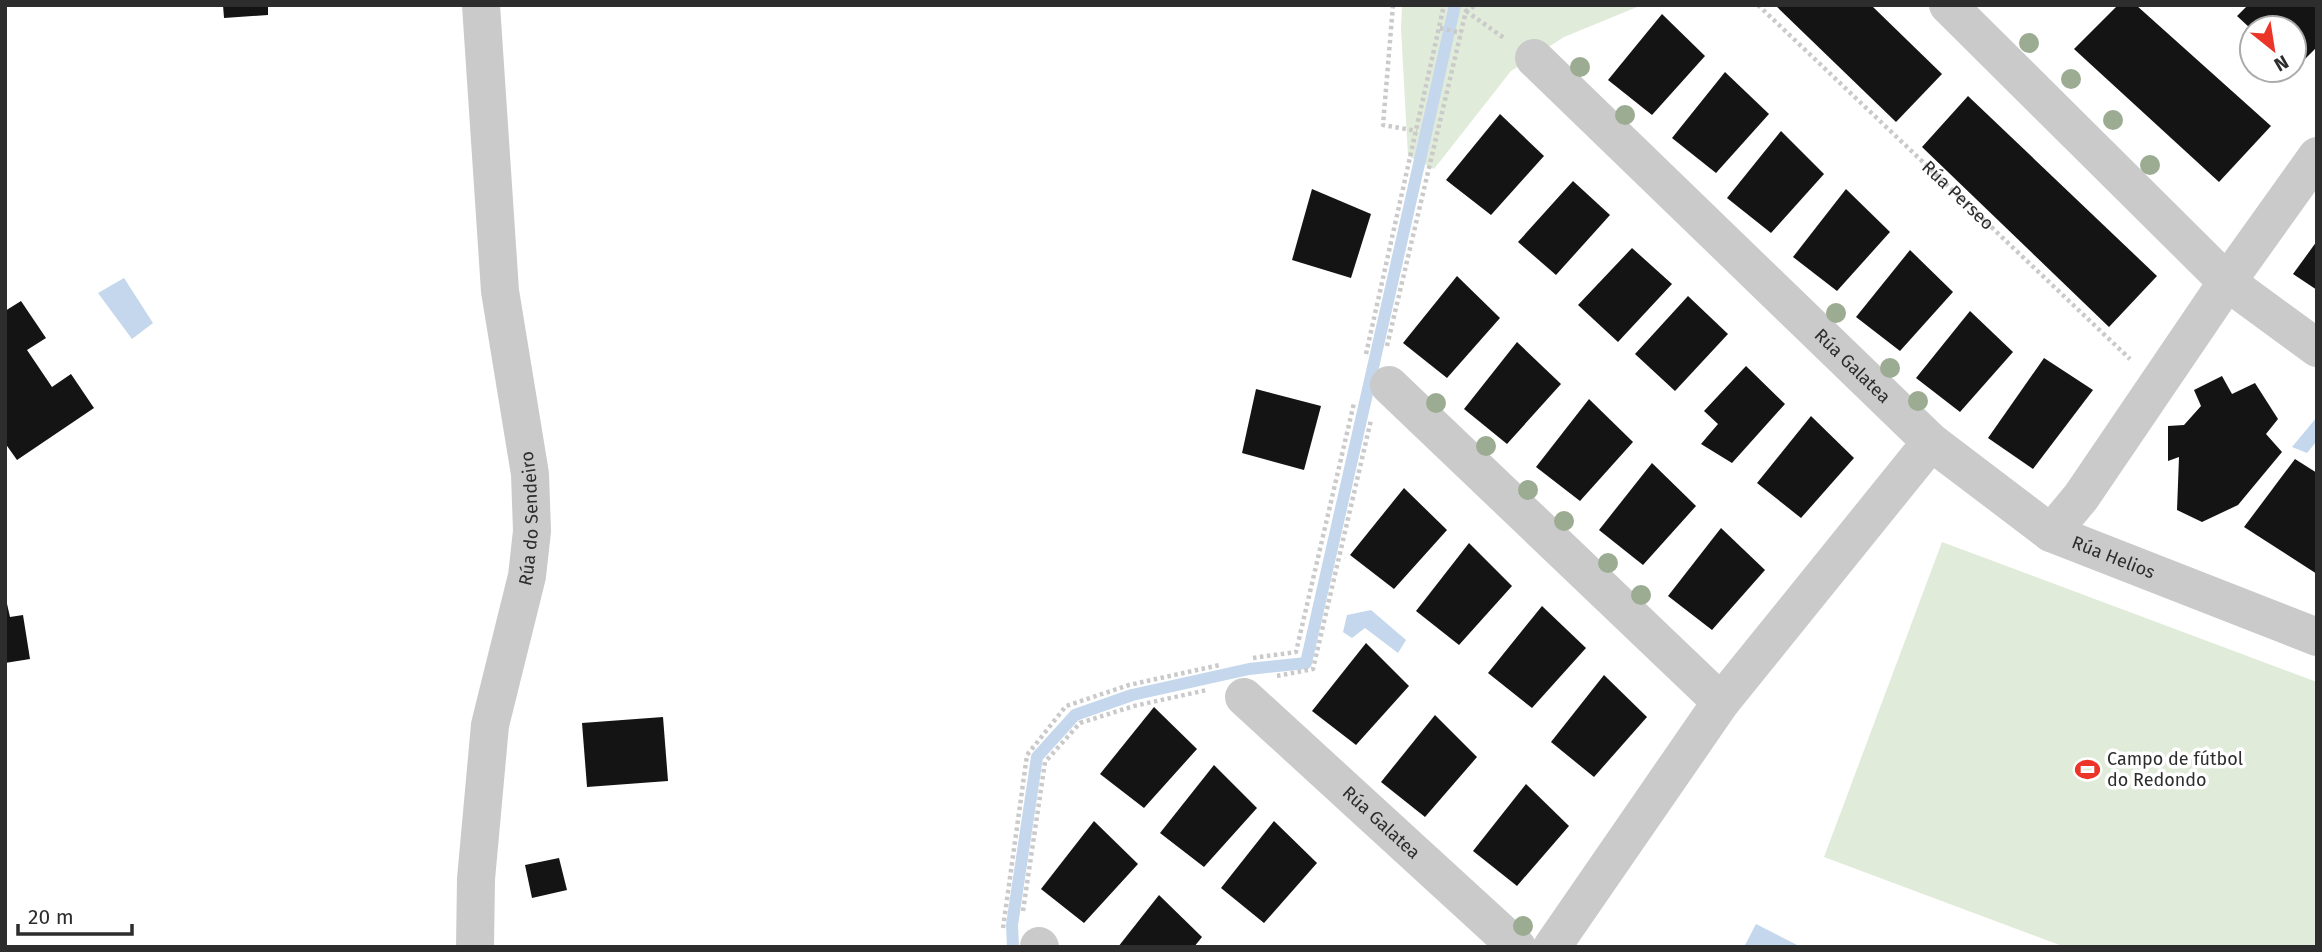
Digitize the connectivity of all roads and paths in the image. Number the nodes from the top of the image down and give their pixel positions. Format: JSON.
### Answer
{"nodes":[{"id":1,"x":481,"y":5,"type":"edge"},
{"id":2,"x":1393,"y":5,"type":"edge"},
{"id":3,"x":1444,"y":5,"type":"edge"},
{"id":4,"x":1475,"y":5,"type":"edge"},
{"id":5,"x":1758,"y":5,"type":"edge"},
{"id":6,"x":1948,"y":5,"type":"edge"},
{"id":7,"x":1440,"y":28,"type":"junction"},
{"id":8,"x":1461,"y":33,"type":"junction"},
{"id":9,"x":1534,"y":58,"type":"dead end"},
{"id":10,"x":1417,"y":131,"type":"junction"},
{"id":11,"x":2317,"y":156,"type":"edge"},
{"id":12,"x":2227,"y":282,"type":"junction"},
{"id":13,"x":2317,"y":348,"type":"edge"},
{"id":14,"x":1373,"y":382,"type":"junction"},
{"id":15,"x":2158,"y":385,"type":"junction"},
{"id":16,"x":1931,"y":442,"type":"junction"},
{"id":17,"x":2051,"y":533,"type":"junction"},
{"id":18,"x":2317,"y":637,"type":"edge"},
{"id":19,"x":1247,"y":659,"type":"dead end"},
{"id":20,"x":1225,"y":664,"type":"dead end"},
{"id":21,"x":1276,"y":676,"type":"dead end"},
{"id":22,"x":1232,"y":692,"type":"joint"},
{"id":23,"x":1721,"y":702,"type":"junction"},
{"id":24,"x":1026,"y":935,"type":"edge"},
{"id":25,"x":475,"y":947,"type":"edge"},
{"id":26,"x":1517,"y":947,"type":"edge"},
{"id":27,"x":1552,"y":947,"type":"edge"}],
"edges":[{"from":1,"to":25,"type":"street","name":"Rúa do Sendeiro"},
{"from":2,"to":10,"type":"path"},
{"from":3,"to":7,"type":"path"},
{"from":4,"to":8,"type":"path"},
{"from":5,"to":15,"type":"path","name":"Rúa Perseo"},
{"from":6,"to":12,"type":"street"},
{"from":7,"to":8,"type":"path"},
{"from":7,"to":10,"type":"path"},
{"from":8,"to":14,"type":"path"},
{"from":9,"to":16,"type":"street","name":"Rúa Galatea"},
{"from":10,"to":14,"type":"path"},
{"from":11,"to":12,"type":"street"},
{"from":12,"to":13,"type":"street"},
{"from":12,"to":15,"type":"street"},
{"from":14,"to":19,"type":"path"},
{"from":14,"to":21,"type":"path"},
{"from":14,"to":23,"type":"street"},
{"from":15,"to":17,"type":"street"},
{"from":16,"to":17,"type":"street","name":"Rúa Helios"},
{"from":16,"to":23,"type":"street"},
{"from":17,"to":18,"type":"street","name":"Rúa Helios"},
{"from":20,"to":24,"type":"path"},
{"from":22,"to":24,"type":"path"},
{"from":22,"to":26,"type":"street","name":"Rúa Galatea"},
{"from":23,"to":27,"type":"street"}]}
